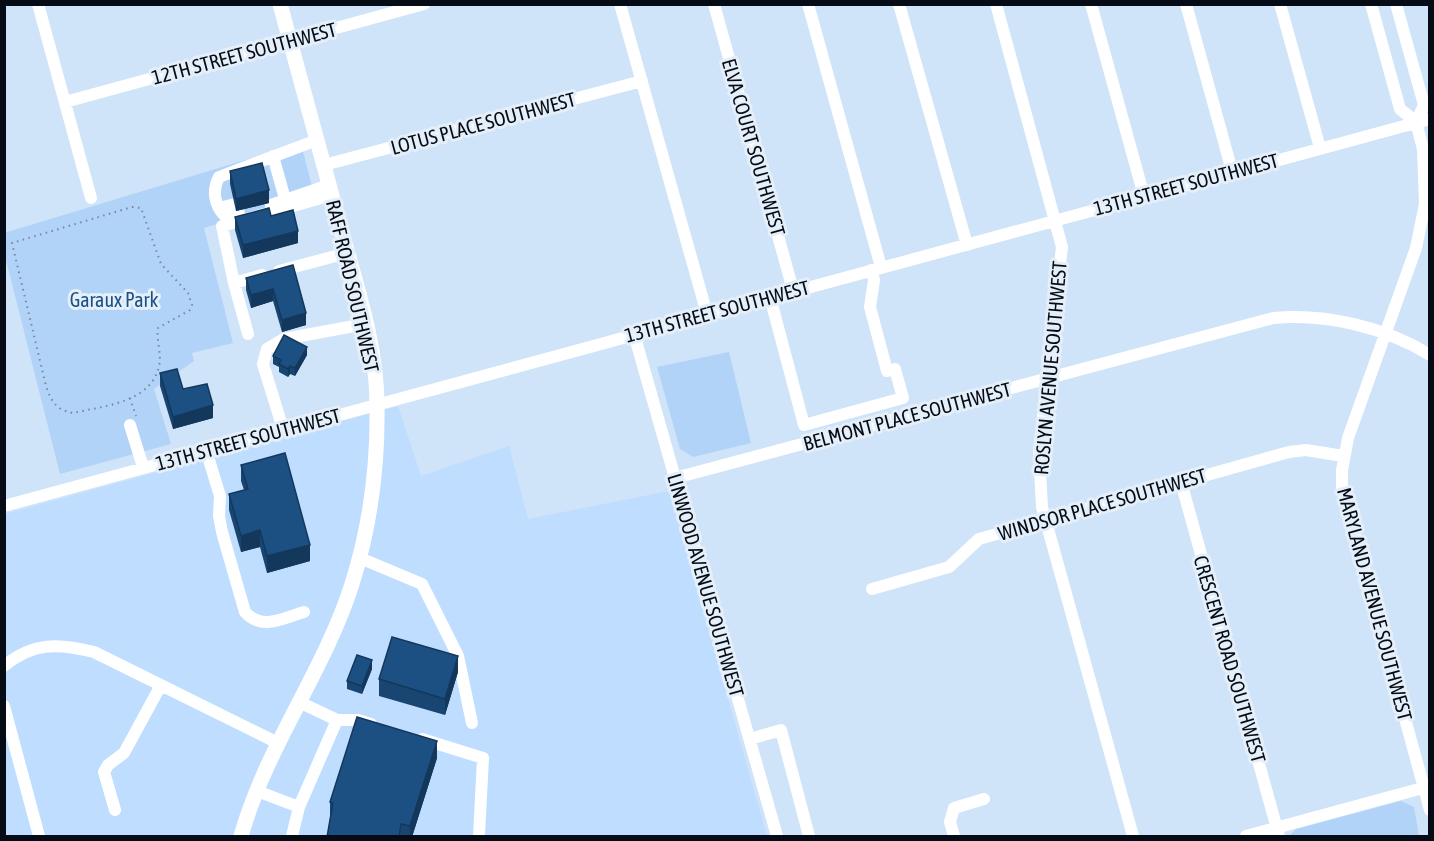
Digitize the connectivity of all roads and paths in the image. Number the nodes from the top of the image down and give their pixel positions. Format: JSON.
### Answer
{"nodes":[{"id":1,"x":39,"y":4,"type":"edge"},
{"id":2,"x":280,"y":4,"type":"edge"},
{"id":3,"x":620,"y":4,"type":"edge"},
{"id":4,"x":714,"y":4,"type":"edge"},
{"id":5,"x":808,"y":4,"type":"edge"},
{"id":6,"x":899,"y":4,"type":"edge"},
{"id":7,"x":996,"y":4,"type":"edge"},
{"id":8,"x":1091,"y":4,"type":"edge"},
{"id":9,"x":1186,"y":4,"type":"edge"},
{"id":10,"x":1280,"y":4,"type":"edge"},
{"id":11,"x":1371,"y":4,"type":"edge"},
{"id":12,"x":1396,"y":4,"type":"edge"},
{"id":13,"x":416,"y":6,"type":"edge"},
{"id":14,"x":290,"y":41,"type":"junction"},
{"id":15,"x":642,"y":81,"type":"junction"},
{"id":16,"x":65,"y":102,"type":"junction"},
{"id":17,"x":1430,"y":118,"type":"edge"},
{"id":18,"x":1416,"y":122,"type":"junction"},
{"id":19,"x":317,"y":140,"type":"junction"},
{"id":20,"x":1320,"y":148,"type":"junction"},
{"id":21,"x":273,"y":156,"type":"junction"},
{"id":22,"x":324,"y":165,"type":"junction"},
{"id":23,"x":1232,"y":171,"type":"junction"},
{"id":24,"x":330,"y":190,"type":"junction"},
{"id":25,"x":268,"y":196,"type":"edge"},
{"id":26,"x":284,"y":196,"type":"junction"},
{"id":27,"x":1144,"y":196,"type":"junction"},
{"id":28,"x":91,"y":198,"type":"dead end"},
{"id":29,"x":235,"y":204,"type":"edge"},
{"id":30,"x":219,"y":208,"type":"junction"},
{"id":31,"x":1056,"y":220,"type":"junction"},
{"id":32,"x":1425,"y":231,"type":"edge"},
{"id":33,"x":967,"y":244,"type":"junction"},
{"id":34,"x":347,"y":253,"type":"junction"},
{"id":35,"x":876,"y":268,"type":"junction"},
{"id":36,"x":234,"y":283,"type":"junction"},
{"id":37,"x":793,"y":290,"type":"junction"},
{"id":38,"x":770,"y":297,"type":"junction"},
{"id":39,"x":707,"y":314,"type":"junction"},
{"id":40,"x":366,"y":324,"type":"junction"},
{"id":41,"x":248,"y":334,"type":"dead end"},
{"id":42,"x":634,"y":334,"type":"junction"},
{"id":43,"x":1384,"y":336,"type":"junction"},
{"id":44,"x":1430,"y":355,"type":"edge"},
{"id":45,"x":1048,"y":378,"type":"junction"},
{"id":46,"x":130,"y":398,"type":"junction"},
{"id":47,"x":377,"y":403,"type":"junction"},
{"id":48,"x":134,"y":423,"type":"joint"},
{"id":49,"x":283,"y":429,"type":"junction"},
{"id":50,"x":206,"y":450,"type":"junction"},
{"id":51,"x":1344,"y":456,"type":"junction"},
{"id":52,"x":143,"y":467,"type":"junction"},
{"id":53,"x":675,"y":478,"type":"junction"},
{"id":54,"x":1181,"y":482,"type":"junction"},
{"id":55,"x":4,"y":506,"type":"edge"},
{"id":56,"x":1045,"y":519,"type":"junction"},
{"id":57,"x":360,"y":558,"type":"junction"},
{"id":58,"x":872,"y":589,"type":"dead end"},
{"id":59,"x":304,"y":612,"type":"dead end"},
{"id":60,"x":4,"y":666,"type":"edge"},
{"id":61,"x":161,"y":686,"type":"junction"},
{"id":62,"x":299,"y":702,"type":"junction"},
{"id":63,"x":4,"y":706,"type":"edge"},
{"id":64,"x":337,"y":720,"type":"junction"},
{"id":65,"x":472,"y":723,"type":"dead end"},
{"id":66,"x":381,"y":727,"type":"edge"},
{"id":67,"x":404,"y":734,"type":"edge"},
{"id":68,"x":750,"y":739,"type":"junction"},
{"id":69,"x":278,"y":743,"type":"junction"},
{"id":70,"x":1427,"y":786,"type":"edge"},
{"id":71,"x":257,"y":791,"type":"junction"},
{"id":72,"x":984,"y":799,"type":"dead end"},
{"id":73,"x":299,"y":807,"type":"junction"},
{"id":74,"x":115,"y":810,"type":"dead end"},
{"id":75,"x":1430,"y":810,"type":"edge"},
{"id":76,"x":1278,"y":832,"type":"edge"},
{"id":77,"x":39,"y":837,"type":"edge"},
{"id":78,"x":241,"y":837,"type":"edge"},
{"id":79,"x":292,"y":837,"type":"edge"},
{"id":80,"x":479,"y":837,"type":"edge"},
{"id":81,"x":777,"y":837,"type":"edge"},
{"id":82,"x":809,"y":837,"type":"edge"},
{"id":83,"x":954,"y":837,"type":"edge"},
{"id":84,"x":1133,"y":837,"type":"edge"},
{"id":85,"x":1246,"y":837,"type":"edge"}],
"edges":[{"from":1,"to":16,"type":"street"},
{"from":2,"to":14,"type":"main road","name":"RAFF ROAD SOUTHWEST"},
{"from":3,"to":15,"type":"street"},
{"from":4,"to":37,"type":"street","name":"ELVA COURT SOUTHWEST"},
{"from":5,"to":35,"type":"street"},
{"from":6,"to":33,"type":"street"},
{"from":7,"to":31,"type":"street","name":"ROSLYN AVENUE SOUTHWEST"},
{"from":8,"to":27,"type":"street"},
{"from":9,"to":23,"type":"street"},
{"from":10,"to":20,"type":"street"},
{"from":11,"to":18,"type":"street","name":"MARYLAND AVENUE SOUTHWEST"},
{"from":12,"to":18,"type":"street","name":"MARYLAND AVENUE SOUTHWEST"},
{"from":13,"to":14,"type":"street","name":"12TH STREET SOUTHWEST"},
{"from":14,"to":16,"type":"street","name":"12TH STREET SOUTHWEST"},
{"from":14,"to":19,"type":"main road","name":"RAFF ROAD SOUTHWEST"},
{"from":15,"to":22,"type":"street","name":"LOTUS PLACE SOUTHWEST"},
{"from":15,"to":39,"type":"street"},
{"from":16,"to":28,"type":"street"},
{"from":17,"to":18,"type":"street","name":"13TH STREET SOUTHWEST"},
{"from":18,"to":20,"type":"street","name":"13TH STREET SOUTHWEST"},
{"from":18,"to":32,"type":"street","name":"MARYLAND AVENUE SOUTHWEST"},
{"from":19,"to":21,"type":"street"},
{"from":19,"to":22,"type":"main road","name":"RAFF ROAD SOUTHWEST"},
{"from":20,"to":23,"type":"street","name":"13TH STREET SOUTHWEST"},
{"from":21,"to":26,"type":"street"},
{"from":21,"to":30,"type":"street"},
{"from":22,"to":24,"type":"main road","name":"RAFF ROAD SOUTHWEST"},
{"from":23,"to":27,"type":"street","name":"13TH STREET SOUTHWEST"},
{"from":24,"to":26,"type":"street"},
{"from":24,"to":34,"type":"main road","name":"RAFF ROAD SOUTHWEST"},
{"from":24,"to":36,"type":"street"},
{"from":25,"to":26,"type":"street"},
{"from":26,"to":30,"type":"street"},
{"from":27,"to":31,"type":"street","name":"13TH STREET SOUTHWEST"},
{"from":29,"to":30,"type":"street"},
{"from":31,"to":33,"type":"street","name":"13TH STREET SOUTHWEST"},
{"from":31,"to":45,"type":"street","name":"ROSLYN AVENUE SOUTHWEST"},
{"from":32,"to":43,"type":"street","name":"MARYLAND AVENUE SOUTHWEST"},
{"from":33,"to":35,"type":"street","name":"13TH STREET SOUTHWEST"},
{"from":34,"to":36,"type":"street"},
{"from":34,"to":40,"type":"main road","name":"RAFF ROAD SOUTHWEST"},
{"from":35,"to":37,"type":"street","name":"13TH STREET SOUTHWEST"},
{"from":35,"to":38,"type":"street"},
{"from":36,"to":41,"type":"street"},
{"from":37,"to":38,"type":"street","name":"13TH STREET SOUTHWEST"},
{"from":38,"to":39,"type":"street","name":"13TH STREET SOUTHWEST"},
{"from":39,"to":42,"type":"street","name":"13TH STREET SOUTHWEST"},
{"from":40,"to":47,"type":"main road","name":"RAFF ROAD SOUTHWEST"},
{"from":40,"to":49,"type":"street"},
{"from":42,"to":47,"type":"street","name":"13TH STREET SOUTHWEST"},
{"from":42,"to":53,"type":"street","name":"LINWOOD AVENUE SOUTHWEST"},
{"from":43,"to":44,"type":"street","name":"BELMONT PLACE SOUTHWEST"},
{"from":43,"to":45,"type":"street","name":"BELMONT PLACE SOUTHWEST"},
{"from":43,"to":51,"type":"street","name":"MARYLAND AVENUE SOUTHWEST"},
{"from":45,"to":53,"type":"street","name":"BELMONT PLACE SOUTHWEST"},
{"from":45,"to":56,"type":"street","name":"ROSLYN AVENUE SOUTHWEST"},
{"from":46,"to":46,"type":"path"},
{"from":46,"to":48,"type":"path"},
{"from":47,"to":49,"type":"street","name":"13TH STREET SOUTHWEST"},
{"from":47,"to":57,"type":"main road","name":"RAFF ROAD SOUTHWEST"},
{"from":48,"to":52,"type":"street"},
{"from":49,"to":50,"type":"street","name":"13TH STREET SOUTHWEST"},
{"from":50,"to":52,"type":"street","name":"13TH STREET SOUTHWEST"},
{"from":50,"to":59,"type":"street"},
{"from":51,"to":54,"type":"street","name":"WINDSOR PLACE SOUTHWEST"},
{"from":51,"to":70,"type":"street","name":"MARYLAND AVENUE SOUTHWEST"},
{"from":52,"to":55,"type":"street","name":"13TH STREET SOUTHWEST"},
{"from":53,"to":68,"type":"street","name":"LINWOOD AVENUE SOUTHWEST"},
{"from":54,"to":56,"type":"street","name":"WINDSOR PLACE SOUTHWEST"},
{"from":54,"to":76,"type":"street","name":"CRESCENT ROAD SOUTHWEST"},
{"from":56,"to":58,"type":"street","name":"WINDSOR PLACE SOUTHWEST"},
{"from":56,"to":84,"type":"street","name":"ROSLYN AVENUE SOUTHWEST"},
{"from":57,"to":62,"type":"main road","name":"RAFF ROAD SOUTHWEST"},
{"from":57,"to":65,"type":"street"},
{"from":60,"to":61,"type":"street"},
{"from":61,"to":69,"type":"street"},
{"from":61,"to":74,"type":"street"},
{"from":62,"to":64,"type":"street"},
{"from":62,"to":69,"type":"main road","name":"RAFF ROAD SOUTHWEST"},
{"from":63,"to":77,"type":"street"},
{"from":64,"to":66,"type":"street"},
{"from":64,"to":73,"type":"street"},
{"from":67,"to":80,"type":"street"},
{"from":68,"to":81,"type":"street","name":"LINWOOD AVENUE SOUTHWEST"},
{"from":68,"to":82,"type":"street"},
{"from":69,"to":71,"type":"main road","name":"RAFF ROAD SOUTHWEST"},
{"from":70,"to":75,"type":"street","name":"MARYLAND AVENUE SOUTHWEST"},
{"from":70,"to":76,"type":"street"},
{"from":71,"to":73,"type":"street"},
{"from":71,"to":78,"type":"main road","name":"RAFF ROAD SOUTHWEST"},
{"from":72,"to":83,"type":"street"},
{"from":73,"to":79,"type":"street"},
{"from":76,"to":85,"type":"street"}]}
